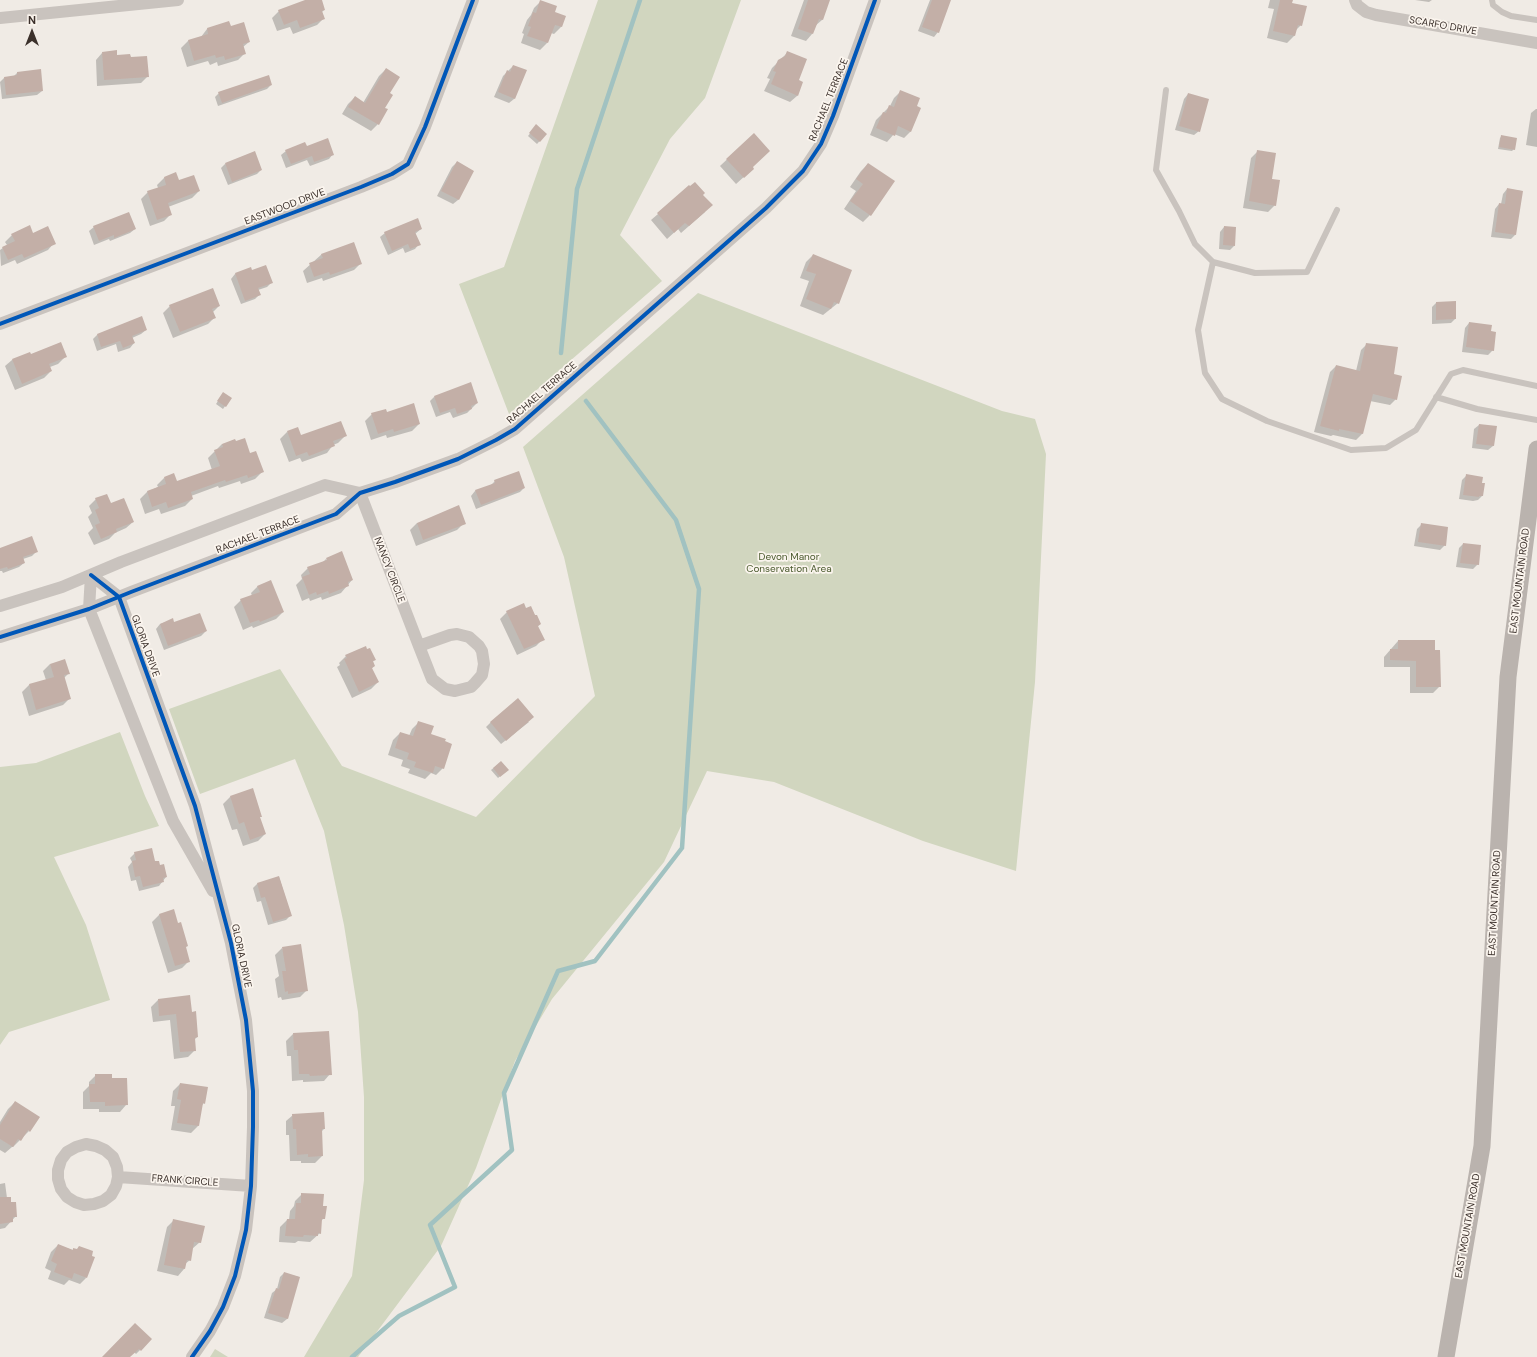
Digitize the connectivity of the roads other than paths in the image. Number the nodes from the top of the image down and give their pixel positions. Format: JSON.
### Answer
{"nodes":[{"id":1,"x":178,"y":0,"type":"edge"},
{"id":2,"x":473,"y":0,"type":"edge"},
{"id":3,"x":875,"y":0,"type":"edge"},
{"id":4,"x":1355,"y":0,"type":"edge"},
{"id":5,"x":1492,"y":0,"type":"edge"},
{"id":6,"x":0,"y":18,"type":"edge"},
{"id":7,"x":1537,"y":20,"type":"edge"},
{"id":8,"x":1537,"y":43,"type":"edge"},
{"id":9,"x":1166,"y":90,"type":"dead end"},
{"id":10,"x":1337,"y":210,"type":"dead end"},
{"id":11,"x":1213,"y":262,"type":"junction"},
{"id":12,"x":0,"y":324,"type":"edge"},
{"id":13,"x":1537,"y":386,"type":"edge"},
{"id":14,"x":1436,"y":397,"type":"junction"},
{"id":15,"x":1537,"y":420,"type":"edge"},
{"id":16,"x":1537,"y":449,"type":"edge"},
{"id":17,"x":360,"y":493,"type":"junction"},
{"id":18,"x":91,"y":575,"type":"junction"},
{"id":19,"x":119,"y":597,"type":"junction"},
{"id":20,"x":0,"y":606,"type":"edge"},
{"id":21,"x":89,"y":609,"type":"junction"},
{"id":22,"x":0,"y":637,"type":"edge"},
{"id":23,"x":419,"y":646,"type":"junction"},
{"id":24,"x":222,"y":905,"type":"junction"},
{"id":25,"x":118,"y":1177,"type":"junction"},
{"id":26,"x":251,"y":1186,"type":"junction"},
{"id":27,"x":192,"y":1357,"type":"edge"},
{"id":28,"x":1446,"y":1357,"type":"edge"}],
"edges":[{"from":1,"to":6,"type":"street"},
{"from":2,"to":12,"type":"street","name":"EASTWOOD DRIVE"},
{"from":3,"to":17,"type":"street","name":"RACHAEL TERRACE"},
{"from":4,"to":8,"type":"street","name":"SCARFO DRIVE"},
{"from":5,"to":7,"type":"lane"},
{"from":9,"to":11,"type":"lane"},
{"from":10,"to":11,"type":"lane"},
{"from":11,"to":14,"type":"lane"},
{"from":13,"to":14,"type":"lane"},
{"from":14,"to":15,"type":"lane"},
{"from":16,"to":28,"type":"main road","name":"EAST MOUNTAIN ROAD"},
{"from":17,"to":18,"type":"street"},
{"from":17,"to":19,"type":"street","name":"RACHAEL TERRACE"},
{"from":17,"to":23,"type":"street","name":"NANCY CIRCLE"},
{"from":18,"to":19,"type":"street"},
{"from":18,"to":20,"type":"street"},
{"from":18,"to":21,"type":"street","name":"GLORIA DRIVE"},
{"from":19,"to":21,"type":"street","name":"RACHAEL TERRACE"},
{"from":19,"to":24,"type":"street","name":"GLORIA DRIVE"},
{"from":21,"to":22,"type":"street","name":"RACHAEL TERRACE"},
{"from":21,"to":24,"type":"street","name":"GLORIA DRIVE"},
{"from":23,"to":23,"type":"street","name":"NANCY CIRCLE"},
{"from":24,"to":26,"type":"street","name":"GLORIA DRIVE"},
{"from":25,"to":25,"type":"street"},
{"from":25,"to":26,"type":"street","name":"FRANK CIRCLE"},
{"from":26,"to":27,"type":"street","name":"GLORIA DRIVE"}]}
